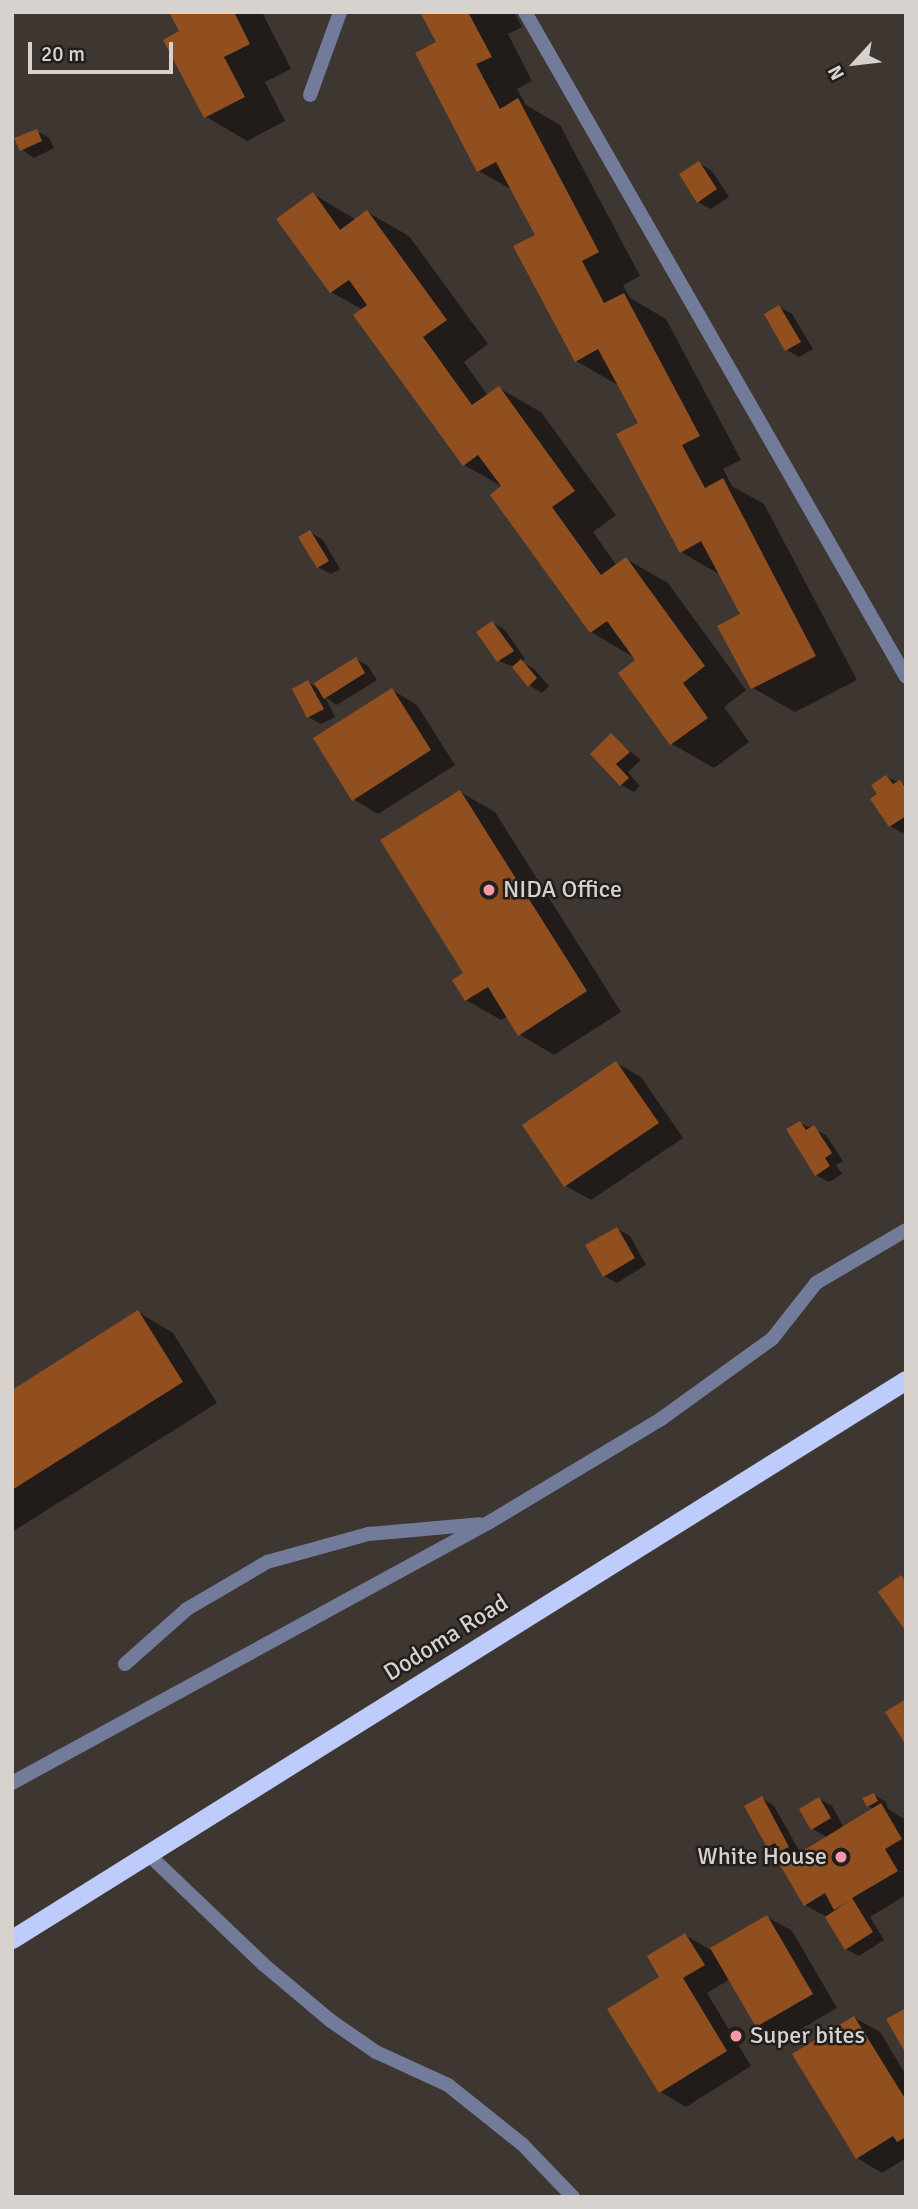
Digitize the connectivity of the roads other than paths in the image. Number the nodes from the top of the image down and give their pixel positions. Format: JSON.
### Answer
{"nodes":[{"id":1,"x":340,"y":12,"type":"edge"},
{"id":2,"x":525,"y":12,"type":"edge"},
{"id":3,"x":310,"y":95,"type":"dead end"},
{"id":4,"x":906,"y":677,"type":"edge"},
{"id":5,"x":906,"y":1230,"type":"edge"},
{"id":6,"x":906,"y":1380,"type":"edge"},
{"id":7,"x":488,"y":1523,"type":"junction"},
{"id":8,"x":125,"y":1664,"type":"dead end"},
{"id":9,"x":12,"y":1783,"type":"edge"},
{"id":10,"x":148,"y":1854,"type":"junction"},
{"id":11,"x":12,"y":1938,"type":"edge"},
{"id":12,"x":573,"y":2197,"type":"edge"}],
"edges":[{"from":1,"to":3,"type":"street"},
{"from":2,"to":4,"type":"street"},
{"from":5,"to":7,"type":"street"},
{"from":6,"to":10,"type":"highway","name":"Dodoma Road"},
{"from":7,"to":8,"type":"street"},
{"from":7,"to":9,"type":"street"},
{"from":10,"to":11,"type":"highway","name":"Dodoma Road"},
{"from":10,"to":12,"type":"street"}]}
